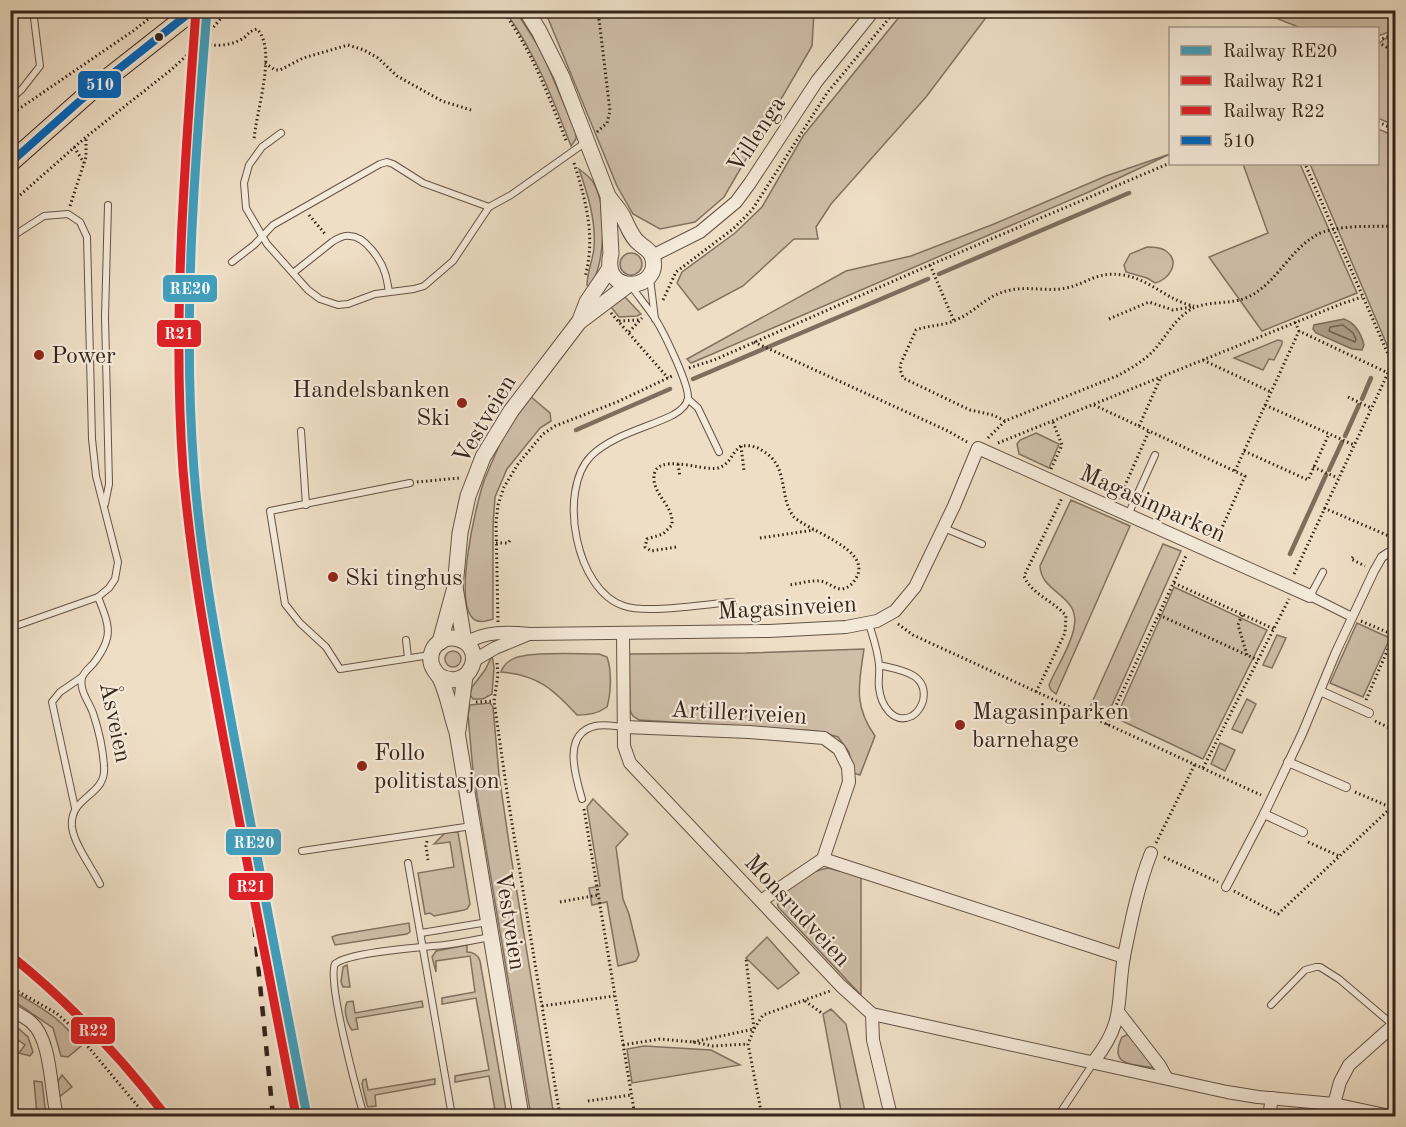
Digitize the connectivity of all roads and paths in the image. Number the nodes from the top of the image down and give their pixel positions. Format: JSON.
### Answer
{"nodes":[{"id":1,"x":33,"y":10,"type":"edge"},
{"id":2,"x":160,"y":10,"type":"edge"},
{"id":3,"x":194,"y":10,"type":"edge"},
{"id":4,"x":228,"y":10,"type":"edge"},
{"id":5,"x":526,"y":10,"type":"edge"},
{"id":6,"x":600,"y":10,"type":"edge"},
{"id":7,"x":874,"y":10,"type":"edge"},
{"id":8,"x":1395,"y":34,"type":"edge"},
{"id":9,"x":1379,"y":40,"type":"edge"},
{"id":10,"x":1379,"y":42,"type":"edge"},
{"id":11,"x":200,"y":43,"type":"junction"},
{"id":12,"x":1395,"y":53,"type":"edge"},
{"id":13,"x":265,"y":63,"type":"junction"},
{"id":14,"x":10,"y":100,"type":"edge"},
{"id":15,"x":471,"y":110,"type":"dead end"},
{"id":16,"x":11,"y":115,"type":"edge"},
{"id":17,"x":1379,"y":124,"type":"edge"},
{"id":18,"x":1395,"y":130,"type":"edge"},
{"id":19,"x":281,"y":133,"type":"dead end"},
{"id":20,"x":86,"y":136,"type":"junction"},
{"id":21,"x":587,"y":141,"type":"junction"},
{"id":22,"x":74,"y":147,"type":"junction"},
{"id":23,"x":253,"y":158,"type":"junction"},
{"id":24,"x":10,"y":163,"type":"edge"},
{"id":25,"x":84,"y":163,"type":"junction"},
{"id":26,"x":1169,"y":163,"type":"edge"},
{"id":27,"x":1305,"y":165,"type":"edge"},
{"id":28,"x":608,"y":196,"type":"junction"},
{"id":29,"x":10,"y":204,"type":"edge"},
{"id":30,"x":108,"y":205,"type":"dead end"},
{"id":31,"x":489,"y":207,"type":"junction"},
{"id":32,"x":303,"y":210,"type":"junction"},
{"id":33,"x":68,"y":214,"type":"junction"},
{"id":34,"x":1395,"y":226,"type":"edge"},
{"id":35,"x":1333,"y":230,"type":"junction"},
{"id":36,"x":262,"y":236,"type":"junction"},
{"id":37,"x":10,"y":238,"type":"edge"},
{"id":38,"x":332,"y":242,"type":"junction"},
{"id":39,"x":639,"y":243,"type":"junction"},
{"id":40,"x":652,"y":256,"type":"junction"},
{"id":41,"x":611,"y":261,"type":"junction"},
{"id":42,"x":232,"y":262,"type":"dead end"},
{"id":43,"x":930,"y":265,"type":"junction"},
{"id":44,"x":293,"y":273,"type":"junction"},
{"id":45,"x":650,"y":275,"type":"junction"},
{"id":46,"x":629,"y":285,"type":"junction"},
{"id":47,"x":389,"y":292,"type":"junction"},
{"id":48,"x":1362,"y":297,"type":"junction"},
{"id":49,"x":1196,"y":307,"type":"junction"},
{"id":50,"x":605,"y":308,"type":"dead end"},
{"id":51,"x":1109,"y":318,"type":"dead end"},
{"id":52,"x":655,"y":319,"type":"junction"},
{"id":53,"x":618,"y":321,"type":"junction"},
{"id":54,"x":954,"y":321,"type":"junction"},
{"id":55,"x":579,"y":322,"type":"junction"},
{"id":56,"x":1295,"y":322,"type":"junction"},
{"id":57,"x":1299,"y":331,"type":"junction"},
{"id":58,"x":629,"y":333,"type":"junction"},
{"id":59,"x":754,"y":342,"type":"junction"},
{"id":60,"x":1203,"y":360,"type":"junction"},
{"id":61,"x":1393,"y":361,"type":"edge"},
{"id":62,"x":689,"y":368,"type":"dead end"},
{"id":63,"x":1388,"y":373,"type":"junction"},
{"id":64,"x":674,"y":375,"type":"dead end"},
{"id":65,"x":1161,"y":377,"type":"junction"},
{"id":66,"x":668,"y":378,"type":"junction"},
{"id":67,"x":1271,"y":392,"type":"junction"},
{"id":68,"x":1348,"y":397,"type":"dead end"},
{"id":69,"x":688,"y":399,"type":"junction"},
{"id":70,"x":1094,"y":405,"type":"junction"},
{"id":71,"x":1265,"y":405,"type":"junction"},
{"id":72,"x":1371,"y":408,"type":"junction"},
{"id":73,"x":1005,"y":422,"type":"junction"},
{"id":74,"x":1052,"y":422,"type":"junction"},
{"id":75,"x":1139,"y":426,"type":"junction"},
{"id":76,"x":301,"y":431,"type":"dead end"},
{"id":77,"x":1149,"y":431,"type":"junction"},
{"id":78,"x":1329,"y":434,"type":"junction"},
{"id":79,"x":1354,"y":445,"type":"junction"},
{"id":80,"x":741,"y":446,"type":"junction"},
{"id":81,"x":978,"y":448,"type":"junction"},
{"id":82,"x":1244,"y":451,"type":"junction"},
{"id":83,"x":719,"y":452,"type":"dead end"},
{"id":84,"x":1155,"y":455,"type":"dead end"},
{"id":85,"x":678,"y":464,"type":"junction"},
{"id":86,"x":1313,"y":467,"type":"junction"},
{"id":87,"x":744,"y":471,"type":"dead end"},
{"id":88,"x":1235,"y":471,"type":"junction"},
{"id":89,"x":680,"y":477,"type":"dead end"},
{"id":90,"x":461,"y":478,"type":"dead end"},
{"id":91,"x":1338,"y":478,"type":"junction"},
{"id":92,"x":1047,"y":479,"type":"junction"},
{"id":93,"x":410,"y":483,"type":"joint"},
{"id":94,"x":1067,"y":488,"type":"junction"},
{"id":95,"x":105,"y":504,"type":"junction"},
{"id":96,"x":306,"y":505,"type":"junction"},
{"id":97,"x":1324,"y":508,"type":"junction"},
{"id":98,"x":1115,"y":509,"type":"junction"},
{"id":99,"x":1128,"y":515,"type":"junction"},
{"id":100,"x":943,"y":528,"type":"junction"},
{"id":101,"x":814,"y":530,"type":"junction"},
{"id":102,"x":760,"y":538,"type":"dead end"},
{"id":103,"x":511,"y":539,"type":"dead end"},
{"id":104,"x":1395,"y":539,"type":"edge"},
{"id":105,"x":496,"y":543,"type":"junction"},
{"id":106,"x":1192,"y":543,"type":"junction"},
{"id":107,"x":982,"y":544,"type":"dead end"},
{"id":108,"x":676,"y":547,"type":"dead end"},
{"id":109,"x":1212,"y":551,"type":"junction"},
{"id":110,"x":1395,"y":552,"type":"edge"},
{"id":111,"x":1353,"y":556,"type":"dead end"},
{"id":112,"x":1374,"y":571,"type":"junction"},
{"id":113,"x":1323,"y":572,"type":"dead end"},
{"id":114,"x":1174,"y":583,"type":"junction"},
{"id":115,"x":788,"y":585,"type":"dead end"},
{"id":116,"x":455,"y":587,"type":"junction"},
{"id":117,"x":1291,"y":588,"type":"junction"},
{"id":118,"x":1310,"y":596,"type":"junction"},
{"id":119,"x":98,"y":597,"type":"junction"},
{"id":120,"x":733,"y":602,"type":"dead end"},
{"id":121,"x":890,"y":615,"type":"junction"},
{"id":122,"x":1159,"y":615,"type":"junction"},
{"id":123,"x":1242,"y":615,"type":"junction"},
{"id":124,"x":1352,"y":617,"type":"junction"},
{"id":125,"x":498,"y":624,"type":"dead end"},
{"id":126,"x":869,"y":624,"type":"junction"},
{"id":127,"x":10,"y":628,"type":"edge"},
{"id":128,"x":1274,"y":629,"type":"junction"},
{"id":129,"x":623,"y":633,"type":"junction"},
{"id":130,"x":530,"y":634,"type":"junction"},
{"id":131,"x":1395,"y":635,"type":"edge"},
{"id":132,"x":406,"y":640,"type":"dead end"},
{"id":133,"x":465,"y":642,"type":"junction"},
{"id":134,"x":435,"y":648,"type":"junction"},
{"id":135,"x":1246,"y":655,"type":"junction"},
{"id":136,"x":408,"y":658,"type":"junction"},
{"id":137,"x":497,"y":658,"type":"dead end"},
{"id":138,"x":1258,"y":660,"type":"junction"},
{"id":139,"x":473,"y":661,"type":"junction"},
{"id":140,"x":879,"y":665,"type":"junction"},
{"id":141,"x":439,"y":676,"type":"junction"},
{"id":142,"x":465,"y":676,"type":"junction"},
{"id":143,"x":82,"y":677,"type":"junction"},
{"id":144,"x":1320,"y":691,"type":"junction"},
{"id":145,"x":1036,"y":692,"type":"junction"},
{"id":146,"x":494,"y":701,"type":"junction"},
{"id":147,"x":471,"y":702,"type":"dead end"},
{"id":148,"x":1366,"y":711,"type":"junction"},
{"id":149,"x":1107,"y":725,"type":"junction"},
{"id":150,"x":624,"y":727,"type":"junction"},
{"id":151,"x":1395,"y":731,"type":"edge"},
{"id":152,"x":457,"y":732,"type":"junction"},
{"id":153,"x":1288,"y":762,"type":"junction"},
{"id":154,"x":1195,"y":764,"type":"junction"},
{"id":155,"x":1203,"y":768,"type":"junction"},
{"id":156,"x":1346,"y":787,"type":"joint"},
{"id":157,"x":582,"y":799,"type":"joint"},
{"id":158,"x":1271,"y":800,"type":"junction"},
{"id":159,"x":1395,"y":803,"type":"edge"},
{"id":160,"x":1390,"y":807,"type":"junction"},
{"id":161,"x":75,"y":808,"type":"junction"},
{"id":162,"x":1264,"y":814,"type":"junction"},
{"id":163,"x":1395,"y":814,"type":"edge"},
{"id":164,"x":472,"y":826,"type":"junction"},
{"id":165,"x":1303,"y":832,"type":"joint"},
{"id":166,"x":426,"y":846,"type":"dead end"},
{"id":167,"x":302,"y":851,"type":"dead end"},
{"id":168,"x":1151,"y":852,"type":"junction"},
{"id":169,"x":1339,"y":856,"type":"junction"},
{"id":170,"x":823,"y":859,"type":"junction"},
{"id":171,"x":428,"y":860,"type":"dead end"},
{"id":172,"x":408,"y":863,"type":"dead end"},
{"id":173,"x":100,"y":884,"type":"dead end"},
{"id":174,"x":1226,"y":887,"type":"junction"},
{"id":175,"x":598,"y":895,"type":"junction"},
{"id":176,"x":761,"y":901,"type":"junction"},
{"id":177,"x":560,"y":902,"type":"dead end"},
{"id":178,"x":488,"y":922,"type":"junction"},
{"id":179,"x":421,"y":933,"type":"junction"},
{"id":180,"x":491,"y":937,"type":"junction"},
{"id":181,"x":423,"y":945,"type":"junction"},
{"id":182,"x":1124,"y":957,"type":"junction"},
{"id":183,"x":746,"y":958,"type":"dead end"},
{"id":184,"x":10,"y":987,"type":"edge"},
{"id":185,"x":834,"y":990,"type":"dead end"},
{"id":186,"x":614,"y":996,"type":"junction"},
{"id":187,"x":805,"y":1001,"type":"junction"},
{"id":188,"x":1271,"y":1005,"type":"dead end"},
{"id":189,"x":542,"y":1006,"type":"junction"},
{"id":190,"x":10,"y":1009,"type":"edge"},
{"id":191,"x":1119,"y":1012,"type":"junction"},
{"id":192,"x":823,"y":1014,"type":"dead end"},
{"id":193,"x":872,"y":1014,"type":"junction"},
{"id":194,"x":1394,"y":1024,"type":"edge"},
{"id":195,"x":754,"y":1029,"type":"junction"},
{"id":196,"x":693,"y":1042,"type":"junction"},
{"id":197,"x":748,"y":1044,"type":"junction"},
{"id":198,"x":623,"y":1045,"type":"junction"},
{"id":199,"x":1094,"y":1061,"type":"junction"},
{"id":200,"x":1166,"y":1077,"type":"junction"},
{"id":201,"x":631,"y":1095,"type":"junction"},
{"id":202,"x":1272,"y":1098,"type":"junction"},
{"id":203,"x":588,"y":1101,"type":"dead end"},
{"id":204,"x":1334,"y":1104,"type":"junction"},
{"id":205,"x":57,"y":1116,"type":"edge"},
{"id":206,"x":146,"y":1116,"type":"edge"},
{"id":207,"x":364,"y":1116,"type":"edge"},
{"id":208,"x":452,"y":1116,"type":"edge"},
{"id":209,"x":521,"y":1116,"type":"edge"},
{"id":210,"x":560,"y":1116,"type":"edge"},
{"id":211,"x":635,"y":1116,"type":"edge"},
{"id":212,"x":762,"y":1116,"type":"edge"},
{"id":213,"x":891,"y":1116,"type":"edge"},
{"id":214,"x":1058,"y":1116,"type":"edge"},
{"id":215,"x":1269,"y":1116,"type":"edge"},
{"id":216,"x":1390,"y":1116,"type":"edge"}],
"edges":[{"from":1,"to":14,"type":"lane"},
{"from":2,"to":16,"type":"path"},
{"from":3,"to":24,"type":"main road"},
{"from":4,"to":11,"type":"path"},
{"from":5,"to":21,"type":"street"},
{"from":6,"to":21,"type":"path"},
{"from":7,"to":40,"type":"street","name":"Villenga"},
{"from":8,"to":9,"type":"path"},
{"from":10,"to":12,"type":"path"},
{"from":11,"to":13,"type":"path"},
{"from":11,"to":20,"type":"path"},
{"from":13,"to":15,"type":"path"},
{"from":13,"to":23,"type":"path"},
{"from":17,"to":18,"type":"path"},
{"from":19,"to":23,"type":"lane"},
{"from":20,"to":22,"type":"path"},
{"from":20,"to":25,"type":"path"},
{"from":21,"to":28,"type":"street"},
{"from":21,"to":31,"type":"lane"},
{"from":22,"to":25,"type":"path"},
{"from":22,"to":29,"type":"path"},
{"from":23,"to":36,"type":"lane"},
{"from":25,"to":33,"type":"path"},
{"from":26,"to":43,"type":"path"},
{"from":27,"to":35,"type":"path"},
{"from":28,"to":39,"type":"street"},
{"from":28,"to":41,"type":"street"},
{"from":30,"to":95,"type":"lane"},
{"from":31,"to":32,"type":"lane"},
{"from":31,"to":47,"type":"lane"},
{"from":32,"to":36,"type":"lane"},
{"from":32,"to":38,"type":"path"},
{"from":33,"to":37,"type":"lane"},
{"from":33,"to":95,"type":"lane"},
{"from":34,"to":35,"type":"path"},
{"from":35,"to":48,"type":"path"},
{"from":35,"to":49,"type":"path"},
{"from":36,"to":42,"type":"lane"},
{"from":36,"to":44,"type":"lane"},
{"from":38,"to":44,"type":"lane"},
{"from":38,"to":47,"type":"lane"},
{"from":39,"to":40,"type":"street"},
{"from":39,"to":41,"type":"street"},
{"from":40,"to":45,"type":"street"},
{"from":41,"to":46,"type":"street"},
{"from":41,"to":55,"type":"street","name":"Vestveien"},
{"from":43,"to":54,"type":"path"},
{"from":43,"to":59,"type":"path"},
{"from":44,"to":47,"type":"lane"},
{"from":45,"to":46,"type":"street","name":"Vestveien"},
{"from":45,"to":52,"type":"lane"},
{"from":46,"to":52,"type":"lane"},
{"from":46,"to":55,"type":"street","name":"Vestveien"},
{"from":48,"to":56,"type":"path"},
{"from":48,"to":61,"type":"path"},
{"from":49,"to":51,"type":"path"},
{"from":49,"to":54,"type":"path"},
{"from":49,"to":73,"type":"path"},
{"from":50,"to":53,"type":"path"},
{"from":52,"to":69,"type":"lane"},
{"from":53,"to":58,"type":"path"},
{"from":53,"to":58,"type":"path"},
{"from":54,"to":73,"type":"path"},
{"from":55,"to":116,"type":"street","name":"Vestveien"},
{"from":56,"to":57,"type":"path"},
{"from":56,"to":60,"type":"path"},
{"from":57,"to":63,"type":"path"},
{"from":57,"to":67,"type":"path"},
{"from":58,"to":66,"type":"path"},
{"from":59,"to":62,"type":"path"},
{"from":59,"to":81,"type":"path"},
{"from":60,"to":65,"type":"path"},
{"from":60,"to":67,"type":"path"},
{"from":61,"to":63,"type":"path"},
{"from":63,"to":72,"type":"path"},
{"from":64,"to":66,"type":"path"},
{"from":65,"to":70,"type":"path"},
{"from":65,"to":75,"type":"path"},
{"from":66,"to":105,"type":"path"},
{"from":67,"to":71,"type":"path"},
{"from":68,"to":72,"type":"path"},
{"from":69,"to":83,"type":"lane"},
{"from":69,"to":120,"type":"lane"},
{"from":70,"to":74,"type":"path"},
{"from":70,"to":75,"type":"path"},
{"from":71,"to":78,"type":"path"},
{"from":71,"to":82,"type":"path"},
{"from":72,"to":79,"type":"path"},
{"from":73,"to":81,"type":"path"},
{"from":74,"to":81,"type":"path"},
{"from":74,"to":92,"type":"path"},
{"from":75,"to":77,"type":"path"},
{"from":76,"to":96,"type":"lane"},
{"from":77,"to":88,"type":"path"},
{"from":77,"to":98,"type":"path"},
{"from":78,"to":79,"type":"path"},
{"from":78,"to":86,"type":"path"},
{"from":79,"to":91,"type":"path"},
{"from":80,"to":85,"type":"path"},
{"from":80,"to":87,"type":"path"},
{"from":80,"to":101,"type":"path"},
{"from":81,"to":92,"type":"street","name":"Magasinparken"},
{"from":81,"to":100,"type":"street","name":"Magasinveien"},
{"from":82,"to":86,"type":"path"},
{"from":82,"to":88,"type":"path"},
{"from":84,"to":99,"type":"lane"},
{"from":85,"to":89,"type":"path"},
{"from":85,"to":108,"type":"path"},
{"from":86,"to":91,"type":"path"},
{"from":88,"to":109,"type":"path"},
{"from":90,"to":93,"type":"path"},
{"from":91,"to":97,"type":"path"},
{"from":92,"to":94,"type":"street","name":"Magasinparken"},
{"from":93,"to":96,"type":"lane"},
{"from":94,"to":98,"type":"street","name":"Magasinparken"},
{"from":94,"to":145,"type":"path"},
{"from":95,"to":119,"type":"lane"},
{"from":96,"to":136,"type":"lane"},
{"from":97,"to":104,"type":"path"},
{"from":97,"to":117,"type":"path"},
{"from":98,"to":99,"type":"street","name":"Magasinparken"},
{"from":99,"to":106,"type":"street","name":"Magasinparken"},
{"from":100,"to":107,"type":"lane"},
{"from":100,"to":121,"type":"street","name":"Magasinveien"},
{"from":101,"to":102,"type":"path"},
{"from":101,"to":115,"type":"path"},
{"from":103,"to":105,"type":"path"},
{"from":105,"to":125,"type":"path"},
{"from":106,"to":109,"type":"street","name":"Magasinparken"},
{"from":106,"to":114,"type":"path"},
{"from":109,"to":117,"type":"street","name":"Magasinparken"},
{"from":110,"to":112,"type":"street"},
{"from":111,"to":112,"type":"path"},
{"from":112,"to":124,"type":"street"},
{"from":113,"to":118,"type":"lane"},
{"from":114,"to":122,"type":"path"},
{"from":114,"to":123,"type":"path"},
{"from":116,"to":133,"type":"street","name":"Vestveien"},
{"from":116,"to":134,"type":"street","name":"Vestveien"},
{"from":117,"to":118,"type":"street","name":"Magasinparken"},
{"from":117,"to":128,"type":"path"},
{"from":118,"to":124,"type":"street","name":"Magasinparken"},
{"from":119,"to":127,"type":"lane"},
{"from":119,"to":143,"type":"lane","name":"Åsveien"},
{"from":121,"to":126,"type":"street","name":"Magasinveien"},
{"from":121,"to":145,"type":"path"},
{"from":122,"to":135,"type":"path"},
{"from":122,"to":149,"type":"path"},
{"from":123,"to":128,"type":"path"},
{"from":123,"to":135,"type":"path"},
{"from":124,"to":131,"type":"path"},
{"from":124,"to":144,"type":"street"},
{"from":126,"to":129,"type":"street","name":"Magasinveien"},
{"from":126,"to":140,"type":"lane"},
{"from":128,"to":138,"type":"path"},
{"from":129,"to":130,"type":"street","name":"Magasinveien"},
{"from":129,"to":150,"type":"street","name":"Monsrudveien"},
{"from":130,"to":133,"type":"street","name":"Magasinveien"},
{"from":130,"to":139,"type":"street","name":"Magasinveien"},
{"from":131,"to":148,"type":"path"},
{"from":132,"to":136,"type":"lane"},
{"from":133,"to":134,"type":"street"},
{"from":133,"to":139,"type":"street","name":"Vestveien"},
{"from":134,"to":136,"type":"lane"},
{"from":134,"to":141,"type":"street","name":"Vestveien"},
{"from":135,"to":138,"type":"path"},
{"from":137,"to":146,"type":"path"},
{"from":138,"to":155,"type":"path"},
{"from":139,"to":142,"type":"street","name":"Vestveien"},
{"from":140,"to":140,"type":"lane"},
{"from":141,"to":142,"type":"street"},
{"from":141,"to":152,"type":"street","name":"Vestveien"},
{"from":142,"to":152,"type":"street","name":"Vestveien"},
{"from":143,"to":161,"type":"lane","name":"Åsveien"},
{"from":143,"to":161,"type":"lane"},
{"from":144,"to":148,"type":"street"},
{"from":144,"to":153,"type":"street"},
{"from":145,"to":149,"type":"path"},
{"from":146,"to":147,"type":"path"},
{"from":146,"to":189,"type":"path"},
{"from":148,"to":151,"type":"path"},
{"from":149,"to":154,"type":"path"},
{"from":150,"to":157,"type":"lane"},
{"from":150,"to":170,"type":"street","name":"Artilleriveien"},
{"from":150,"to":176,"type":"street","name":"Monsrudveien"},
{"from":152,"to":164,"type":"street","name":"Vestveien"},
{"from":153,"to":156,"type":"street"},
{"from":153,"to":158,"type":"street"},
{"from":154,"to":155,"type":"path"},
{"from":154,"to":168,"type":"path"},
{"from":155,"to":158,"type":"path"},
{"from":156,"to":160,"type":"path"},
{"from":157,"to":175,"type":"path"},
{"from":158,"to":162,"type":"street"},
{"from":159,"to":160,"type":"path"},
{"from":160,"to":163,"type":"path"},
{"from":160,"to":169,"type":"path"},
{"from":161,"to":173,"type":"lane"},
{"from":162,"to":165,"type":"street"},
{"from":162,"to":174,"type":"street"},
{"from":164,"to":167,"type":"lane"},
{"from":164,"to":178,"type":"street","name":"Vestveien"},
{"from":165,"to":169,"type":"path"},
{"from":166,"to":171,"type":"path"},
{"from":168,"to":174,"type":"path"},
{"from":168,"to":182,"type":"street"},
{"from":169,"to":174,"type":"path"},
{"from":170,"to":176,"type":"street"},
{"from":170,"to":182,"type":"street"},
{"from":172,"to":179,"type":"lane"},
{"from":175,"to":177,"type":"path"},
{"from":175,"to":186,"type":"path"},
{"from":176,"to":193,"type":"street","name":"Monsrudveien"},
{"from":178,"to":179,"type":"lane"},
{"from":178,"to":180,"type":"street","name":"Vestveien"},
{"from":179,"to":181,"type":"lane"},
{"from":180,"to":181,"type":"lane"},
{"from":180,"to":209,"type":"street","name":"Vestveien"},
{"from":181,"to":207,"type":"lane"},
{"from":181,"to":208,"type":"lane"},
{"from":182,"to":191,"type":"street"},
{"from":183,"to":195,"type":"path"},
{"from":184,"to":206,"type":"path"},
{"from":185,"to":187,"type":"path"},
{"from":186,"to":189,"type":"path"},
{"from":186,"to":198,"type":"path"},
{"from":187,"to":192,"type":"path"},
{"from":187,"to":195,"type":"path"},
{"from":188,"to":194,"type":"lane"},
{"from":189,"to":210,"type":"path"},
{"from":190,"to":205,"type":"street"},
{"from":191,"to":199,"type":"street"},
{"from":191,"to":200,"type":"street"},
{"from":193,"to":199,"type":"street","name":"Monsrudveien"},
{"from":193,"to":213,"type":"street"},
{"from":194,"to":204,"type":"street"},
{"from":195,"to":196,"type":"path"},
{"from":195,"to":197,"type":"path"},
{"from":196,"to":197,"type":"path"},
{"from":196,"to":198,"type":"path"},
{"from":197,"to":212,"type":"path"},
{"from":198,"to":201,"type":"path"},
{"from":199,"to":200,"type":"street","name":"Monsrudveien"},
{"from":199,"to":214,"type":"lane"},
{"from":200,"to":202,"type":"street","name":"Monsrudveien"},
{"from":201,"to":203,"type":"path"},
{"from":201,"to":211,"type":"path"},
{"from":202,"to":204,"type":"street","name":"Monsrudveien"},
{"from":202,"to":215,"type":"street"},
{"from":204,"to":216,"type":"street","name":"Monsrudveien"}]}
